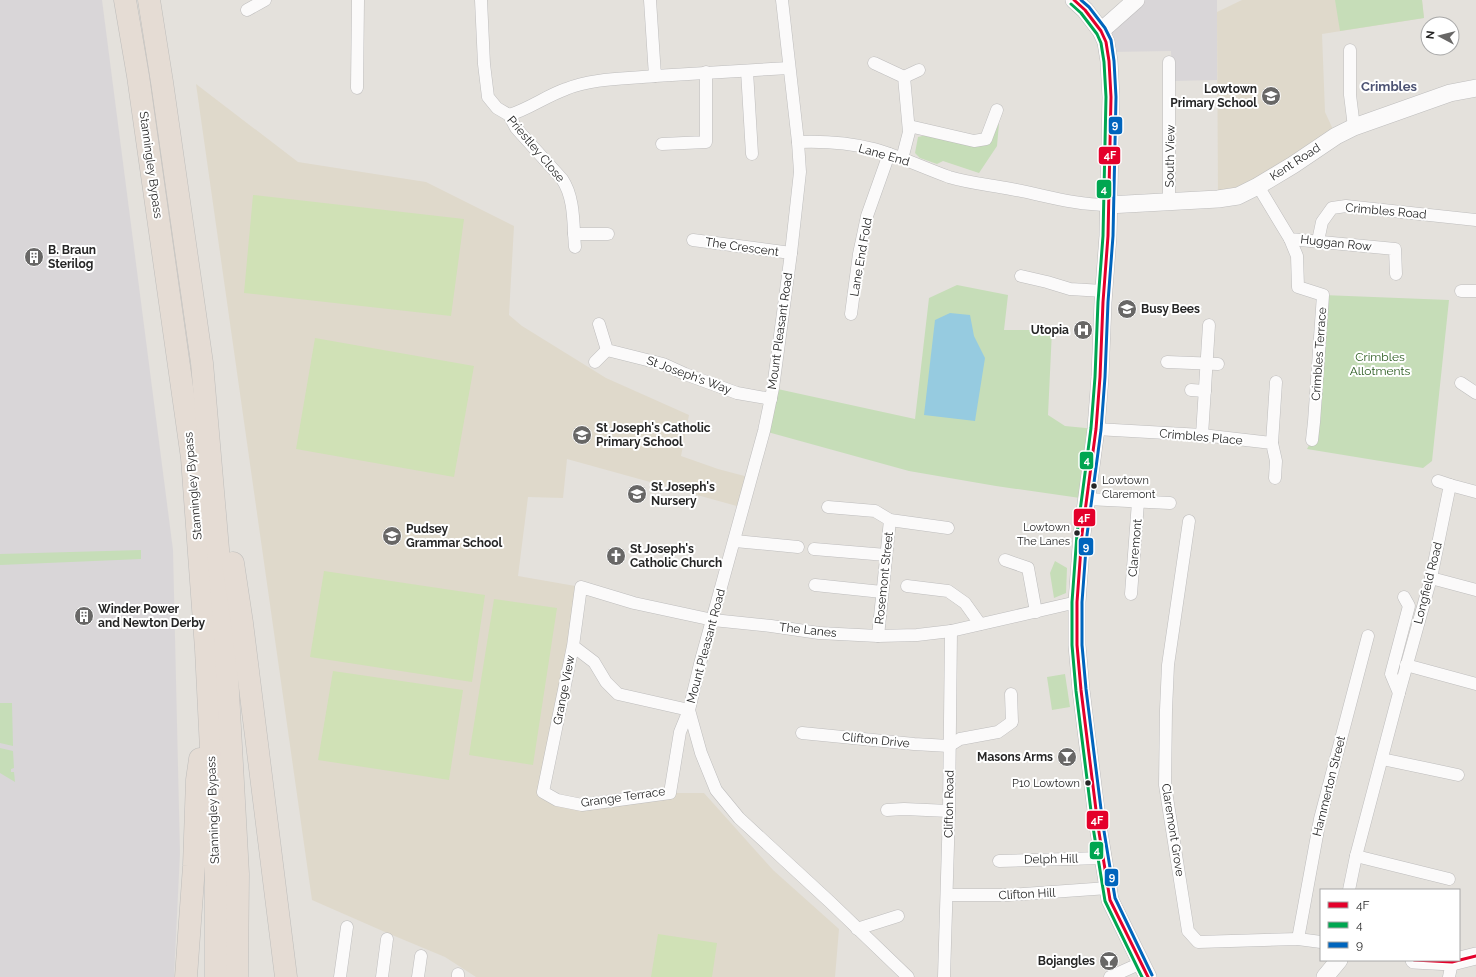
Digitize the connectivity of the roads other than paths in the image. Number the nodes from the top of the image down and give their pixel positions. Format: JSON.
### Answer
{"nodes":[{"id":1,"x":125,"y":0,"type":"edge"},
{"id":2,"x":149,"y":0,"type":"edge"},
{"id":3,"x":265,"y":0,"type":"edge"},
{"id":4,"x":358,"y":0,"type":"edge"},
{"id":5,"x":481,"y":0,"type":"edge"},
{"id":6,"x":650,"y":0,"type":"edge"},
{"id":7,"x":782,"y":0,"type":"edge"},
{"id":8,"x":1074,"y":0,"type":"edge"},
{"id":9,"x":1136,"y":0,"type":"edge"},
{"id":10,"x":247,"y":10,"type":"dead end"},
{"id":11,"x":1101,"y":31,"type":"junction"},
{"id":12,"x":1350,"y":50,"type":"dead end"},
{"id":13,"x":1169,"y":62,"type":"dead end"},
{"id":14,"x":874,"y":63,"type":"dead end"},
{"id":15,"x":789,"y":68,"type":"junction"},
{"id":16,"x":919,"y":70,"type":"dead end"},
{"id":17,"x":747,"y":71,"type":"junction"},
{"id":18,"x":706,"y":72,"type":"junction"},
{"id":19,"x":655,"y":76,"type":"junction"},
{"id":20,"x":904,"y":77,"type":"junction"},
{"id":21,"x":356,"y":88,"type":"dead end"},
{"id":22,"x":1476,"y":88,"type":"edge"},
{"id":23,"x":997,"y":110,"type":"dead end"},
{"id":24,"x":509,"y":115,"type":"junction"},
{"id":25,"x":909,"y":126,"type":"junction"},
{"id":26,"x":1354,"y":128,"type":"junction"},
{"id":27,"x":798,"y":142,"type":"junction"},
{"id":28,"x":662,"y":144,"type":"dead end"},
{"id":29,"x":752,"y":154,"type":"dead end"},
{"id":30,"x":889,"y":154,"type":"junction"},
{"id":31,"x":902,"y":159,"type":"junction"},
{"id":32,"x":1258,"y":186,"type":"junction"},
{"id":33,"x":1169,"y":202,"type":"junction"},
{"id":34,"x":1108,"y":205,"type":"junction"},
{"id":35,"x":1476,"y":220,"type":"edge"},
{"id":36,"x":574,"y":234,"type":"junction"},
{"id":37,"x":608,"y":234,"type":"dead end"},
{"id":38,"x":1290,"y":239,"type":"junction"},
{"id":39,"x":693,"y":240,"type":"dead end"},
{"id":40,"x":1318,"y":241,"type":"junction"},
{"id":41,"x":575,"y":247,"type":"dead end"},
{"id":42,"x":791,"y":253,"type":"junction"},
{"id":43,"x":1396,"y":274,"type":"dead end"},
{"id":44,"x":1021,"y":276,"type":"dead end"},
{"id":45,"x":1103,"y":291,"type":"junction"},
{"id":46,"x":1461,"y":291,"type":"dead end"},
{"id":47,"x":1476,"y":291,"type":"edge"},
{"id":48,"x":851,"y":314,"type":"dead end"},
{"id":49,"x":599,"y":324,"type":"dead end"},
{"id":50,"x":1209,"y":325,"type":"dead end"},
{"id":51,"x":607,"y":350,"type":"junction"},
{"id":52,"x":596,"y":362,"type":"dead end"},
{"id":53,"x":1167,"y":362,"type":"dead end"},
{"id":54,"x":202,"y":363,"type":"junction"},
{"id":55,"x":1212,"y":364,"type":"junction"},
{"id":56,"x":1276,"y":382,"type":"dead end"},
{"id":57,"x":1461,"y":383,"type":"dead end"},
{"id":58,"x":1191,"y":390,"type":"dead end"},
{"id":59,"x":1205,"y":391,"type":"junction"},
{"id":60,"x":1476,"y":393,"type":"edge"},
{"id":61,"x":770,"y":399,"type":"junction"},
{"id":62,"x":1096,"y":429,"type":"junction"},
{"id":63,"x":1202,"y":435,"type":"junction"},
{"id":64,"x":1312,"y":440,"type":"dead end"},
{"id":65,"x":1272,"y":443,"type":"junction"},
{"id":66,"x":1275,"y":478,"type":"dead end"},
{"id":67,"x":1438,"y":481,"type":"dead end"},
{"id":68,"x":1089,"y":483,"type":"junction"},
{"id":69,"x":1450,"y":485,"type":"junction"},
{"id":70,"x":1476,"y":492,"type":"edge"},
{"id":71,"x":1138,"y":502,"type":"junction"},
{"id":72,"x":1170,"y":503,"type":"dead end"},
{"id":73,"x":828,"y":507,"type":"dead end"},
{"id":74,"x":890,"y":520,"type":"junction"},
{"id":75,"x":1189,"y":521,"type":"dead end"},
{"id":76,"x":948,"y":528,"type":"dead end"},
{"id":77,"x":735,"y":541,"type":"junction"},
{"id":78,"x":798,"y":547,"type":"dead end"},
{"id":79,"x":814,"y":549,"type":"dead end"},
{"id":80,"x":886,"y":555,"type":"junction"},
{"id":81,"x":1005,"y":560,"type":"dead end"},
{"id":82,"x":1431,"y":578,"type":"junction"},
{"id":83,"x":815,"y":585,"type":"dead end"},
{"id":84,"x":907,"y":586,"type":"dead end"},
{"id":85,"x":581,"y":588,"type":"joint"},
{"id":86,"x":1476,"y":590,"type":"edge"},
{"id":87,"x":882,"y":592,"type":"junction"},
{"id":88,"x":1131,"y":594,"type":"dead end"},
{"id":89,"x":1404,"y":597,"type":"dead end"},
{"id":90,"x":1077,"y":602,"type":"junction"},
{"id":91,"x":1036,"y":612,"type":"junction"},
{"id":92,"x":712,"y":620,"type":"junction"},
{"id":93,"x":980,"y":624,"type":"junction"},
{"id":94,"x":951,"y":631,"type":"junction"},
{"id":95,"x":878,"y":636,"type":"junction"},
{"id":96,"x":1368,"y":636,"type":"dead end"},
{"id":97,"x":573,"y":646,"type":"junction"},
{"id":98,"x":1406,"y":665,"type":"junction"},
{"id":99,"x":1476,"y":684,"type":"edge"},
{"id":100,"x":1399,"y":693,"type":"junction"},
{"id":101,"x":1011,"y":694,"type":"dead end"},
{"id":102,"x":208,"y":698,"type":"junction"},
{"id":103,"x":689,"y":710,"type":"junction"},
{"id":104,"x":802,"y":733,"type":"dead end"},
{"id":105,"x":949,"y":746,"type":"junction"},
{"id":106,"x":1382,"y":758,"type":"junction"},
{"id":107,"x":1458,"y":775,"type":"dead end"},
{"id":108,"x":543,"y":792,"type":"joint"},
{"id":109,"x":887,"y":810,"type":"dead end"},
{"id":110,"x":949,"y":811,"type":"junction"},
{"id":111,"x":1356,"y":856,"type":"junction"},
{"id":112,"x":1102,"y":858,"type":"junction"},
{"id":113,"x":999,"y":861,"type":"dead end"},
{"id":114,"x":1449,"y":879,"type":"dead end"},
{"id":115,"x":1108,"y":888,"type":"junction"},
{"id":116,"x":1349,"y":889,"type":"edge"},
{"id":117,"x":947,"y":895,"type":"junction"},
{"id":118,"x":898,"y":916,"type":"dead end"},
{"id":119,"x":347,"y":927,"type":"dead end"},
{"id":120,"x":857,"y":929,"type":"junction"},
{"id":121,"x":1298,"y":938,"type":"junction"},
{"id":122,"x":387,"y":939,"type":"dead end"},
{"id":123,"x":1320,"y":942,"type":"edge"},
{"id":124,"x":421,"y":956,"type":"dead end"},
{"id":125,"x":1476,"y":956,"type":"edge"},
{"id":126,"x":1338,"y":961,"type":"edge"},
{"id":127,"x":1418,"y":961,"type":"edge"},
{"id":128,"x":1145,"y":970,"type":"edge"},
{"id":129,"x":1450,"y":970,"type":"edge"},
{"id":130,"x":186,"y":977,"type":"edge"},
{"id":131,"x":216,"y":977,"type":"edge"},
{"id":132,"x":237,"y":977,"type":"edge"},
{"id":133,"x":286,"y":977,"type":"edge"},
{"id":134,"x":340,"y":977,"type":"edge"},
{"id":135,"x":382,"y":977,"type":"edge"},
{"id":136,"x":418,"y":977,"type":"edge"},
{"id":137,"x":908,"y":977,"type":"edge"},
{"id":138,"x":944,"y":977,"type":"edge"},
{"id":139,"x":1110,"y":977,"type":"edge"},
{"id":140,"x":1325,"y":977,"type":"edge"}],
"edges":[{"from":1,"to":102,"type":"highway","name":"Stanningley Bypass"},
{"from":2,"to":54,"type":"highway","name":"Stanningley Bypass"},
{"from":3,"to":10,"type":"street"},
{"from":4,"to":21,"type":"street"},
{"from":5,"to":24,"type":"street","name":"Priestley Close"},
{"from":6,"to":19,"type":"street"},
{"from":7,"to":15,"type":"street"},
{"from":8,"to":11,"type":"main road"},
{"from":9,"to":11,"type":"main road"},
{"from":11,"to":34,"type":"main road"},
{"from":12,"to":26,"type":"street"},
{"from":13,"to":33,"type":"street","name":"South View"},
{"from":14,"to":20,"type":"street"},
{"from":15,"to":17,"type":"street"},
{"from":15,"to":27,"type":"street"},
{"from":16,"to":20,"type":"street"},
{"from":17,"to":18,"type":"street"},
{"from":17,"to":29,"type":"street"},
{"from":18,"to":19,"type":"street"},
{"from":18,"to":28,"type":"street"},
{"from":19,"to":24,"type":"street"},
{"from":20,"to":25,"type":"street"},
{"from":22,"to":26,"type":"main road","name":"Kent Road"},
{"from":23,"to":25,"type":"street"},
{"from":24,"to":36,"type":"street","name":"Priestley Close"},
{"from":25,"to":31,"type":"street"},
{"from":26,"to":32,"type":"main road","name":"Kent Road"},
{"from":27,"to":30,"type":"street","name":"Lane End"},
{"from":27,"to":42,"type":"street","name":"Mount Pleasant Road"},
{"from":30,"to":31,"type":"street","name":"Lane End"},
{"from":30,"to":48,"type":"street","name":"Lane End Fold"},
{"from":31,"to":34,"type":"street","name":"Lane End"},
{"from":32,"to":33,"type":"main road","name":"Kent Road"},
{"from":32,"to":38,"type":"street","name":"Huggan Row"},
{"from":33,"to":34,"type":"main road","name":"Kent Road"},
{"from":34,"to":45,"type":"main road"},
{"from":35,"to":40,"type":"street","name":"Crimbles Road"},
{"from":36,"to":37,"type":"street"},
{"from":36,"to":41,"type":"street","name":"Priestley Close"},
{"from":38,"to":40,"type":"street","name":"Huggan Row"},
{"from":38,"to":64,"type":"street","name":"Crimbles Terrace"},
{"from":39,"to":42,"type":"street","name":"The Crescent"},
{"from":40,"to":43,"type":"street","name":"Huggan Row"},
{"from":42,"to":61,"type":"street","name":"Mount Pleasant Road"},
{"from":44,"to":45,"type":"street"},
{"from":45,"to":62,"type":"main road"},
{"from":46,"to":47,"type":"street"},
{"from":49,"to":51,"type":"street"},
{"from":50,"to":55,"type":"street"},
{"from":51,"to":52,"type":"street"},
{"from":51,"to":61,"type":"street","name":"St Joseph's Way"},
{"from":53,"to":55,"type":"street"},
{"from":54,"to":132,"type":"highway","name":"Stanningley Bypass"},
{"from":54,"to":133,"type":"highway"},
{"from":55,"to":59,"type":"street"},
{"from":56,"to":65,"type":"street"},
{"from":57,"to":60,"type":"street"},
{"from":58,"to":59,"type":"street"},
{"from":59,"to":63,"type":"street"},
{"from":61,"to":77,"type":"street","name":"Mount Pleasant Road"},
{"from":62,"to":63,"type":"street","name":"Crimbles Place"},
{"from":62,"to":68,"type":"main road"},
{"from":63,"to":65,"type":"street","name":"Crimbles Place"},
{"from":65,"to":66,"type":"street"},
{"from":67,"to":69,"type":"street"},
{"from":68,"to":71,"type":"street","name":"Claremont"},
{"from":68,"to":90,"type":"main road"},
{"from":69,"to":70,"type":"street"},
{"from":69,"to":82,"type":"street","name":"Longfield Road"},
{"from":71,"to":72,"type":"street","name":"Claremont"},
{"from":71,"to":88,"type":"street","name":"Claremont"},
{"from":73,"to":74,"type":"street"},
{"from":74,"to":76,"type":"street"},
{"from":74,"to":80,"type":"street","name":"Rosemont Street"},
{"from":75,"to":121,"type":"street","name":"Claremont Grove"},
{"from":77,"to":78,"type":"street"},
{"from":77,"to":92,"type":"street","name":"Mount Pleasant Road"},
{"from":79,"to":80,"type":"street"},
{"from":80,"to":87,"type":"street","name":"Rosemont Street"},
{"from":81,"to":91,"type":"street"},
{"from":82,"to":86,"type":"street"},
{"from":82,"to":98,"type":"street","name":"Longfield Road"},
{"from":83,"to":87,"type":"street"},
{"from":84,"to":93,"type":"street"},
{"from":85,"to":92,"type":"street","name":"The Lanes"},
{"from":85,"to":97,"type":"street","name":"Grange View"},
{"from":87,"to":95,"type":"street","name":"Rosemont Street"},
{"from":89,"to":100,"type":"street","name":"Longfield Road"},
{"from":90,"to":91,"type":"street","name":"The Lanes"},
{"from":90,"to":112,"type":"main road"},
{"from":91,"to":93,"type":"street","name":"The Lanes"},
{"from":92,"to":95,"type":"street","name":"The Lanes"},
{"from":92,"to":103,"type":"street","name":"Mount Pleasant Road"},
{"from":93,"to":94,"type":"street","name":"The Lanes"},
{"from":94,"to":95,"type":"street","name":"The Lanes"},
{"from":94,"to":105,"type":"street","name":"Clifton Road"},
{"from":96,"to":121,"type":"street","name":"Hammerton Street"},
{"from":97,"to":103,"type":"street"},
{"from":97,"to":108,"type":"street","name":"Grange View"},
{"from":98,"to":99,"type":"street"},
{"from":98,"to":100,"type":"street","name":"Longfield Road"},
{"from":100,"to":106,"type":"street","name":"Longfield Road"},
{"from":101,"to":105,"type":"street"},
{"from":102,"to":130,"type":"highway"},
{"from":102,"to":131,"type":"highway","name":"Stanningley Bypass"},
{"from":103,"to":108,"type":"street","name":"Grange Terrace"},
{"from":103,"to":120,"type":"street","name":"Mount Pleasant Road"},
{"from":104,"to":105,"type":"street","name":"Clifton Drive"},
{"from":105,"to":110,"type":"street","name":"Clifton Road"},
{"from":106,"to":107,"type":"street"},
{"from":106,"to":111,"type":"street","name":"Longfield Road"},
{"from":109,"to":110,"type":"street"},
{"from":110,"to":117,"type":"street","name":"Clifton Road"},
{"from":111,"to":114,"type":"street"},
{"from":111,"to":116,"type":"street","name":"Longfield Road"},
{"from":112,"to":113,"type":"street","name":"Delph Hill"},
{"from":112,"to":115,"type":"main road"},
{"from":115,"to":117,"type":"street","name":"Clifton Hill"},
{"from":115,"to":128,"type":"main road"},
{"from":117,"to":138,"type":"street","name":"Clifton Road"},
{"from":118,"to":120,"type":"street"},
{"from":119,"to":134,"type":"street"},
{"from":120,"to":137,"type":"street","name":"Mount Pleasant Road"},
{"from":121,"to":123,"type":"street","name":"Claremont Grove"},
{"from":122,"to":135,"type":"street"},
{"from":124,"to":136,"type":"street"},
{"from":125,"to":129,"type":"main road"},
{"from":126,"to":140,"type":"main road"},
{"from":127,"to":129,"type":"main road"},
{"from":128,"to":139,"type":"street"}]}
